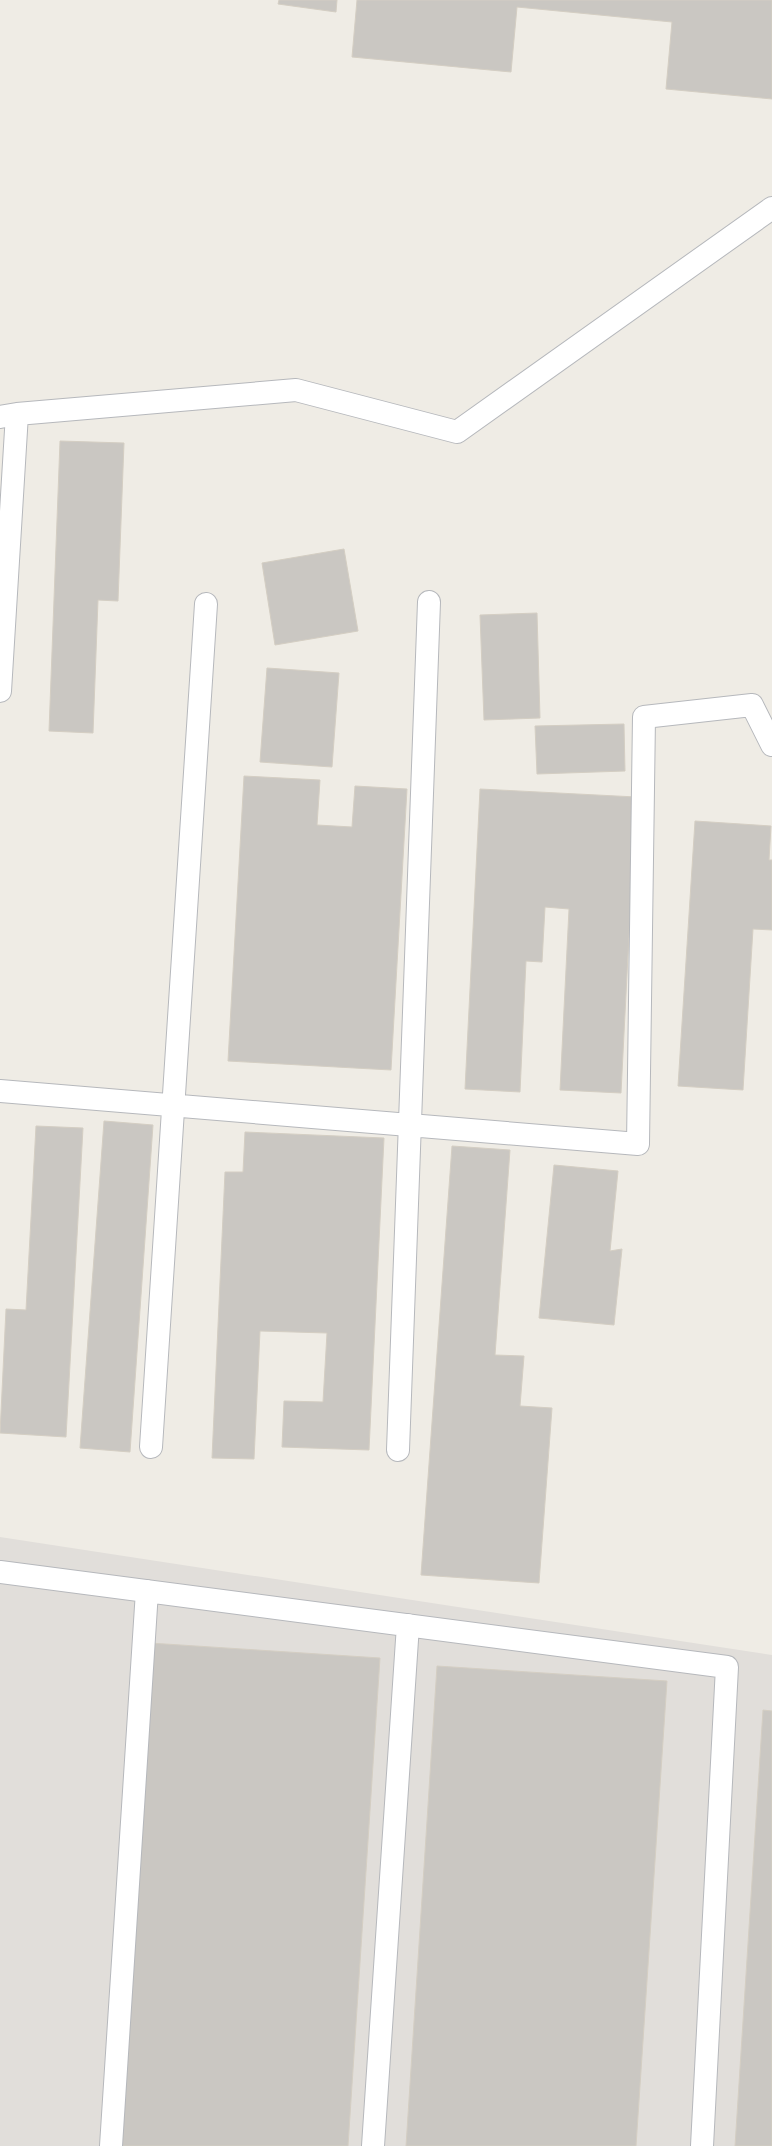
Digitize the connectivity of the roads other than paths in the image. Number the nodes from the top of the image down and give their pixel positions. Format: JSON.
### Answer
{"nodes":[{"id":1,"x":772,"y":208,"type":"edge"},
{"id":2,"x":9,"y":415,"type":"edge"},
{"id":3,"x":429,"y":602,"type":"dead end"},
{"id":4,"x":206,"y":604,"type":"dead end"},
{"id":5,"x":0,"y":690,"type":"edge"},
{"id":6,"x":772,"y":745,"type":"edge"},
{"id":7,"x":0,"y":1091,"type":"edge"},
{"id":8,"x":174,"y":1106,"type":"junction"},
{"id":9,"x":410,"y":1126,"type":"junction"},
{"id":10,"x":151,"y":1447,"type":"dead end"},
{"id":11,"x":398,"y":1450,"type":"dead end"},
{"id":12,"x":0,"y":1572,"type":"edge"},
{"id":13,"x":146,"y":1591,"type":"junction"},
{"id":14,"x":408,"y":1625,"type":"junction"},
{"id":15,"x":111,"y":2146,"type":"edge"},
{"id":16,"x":373,"y":2146,"type":"edge"},
{"id":17,"x":702,"y":2146,"type":"edge"}],
"edges":[{"from":1,"to":2,"type":"street"},
{"from":2,"to":5,"type":"street"},
{"from":3,"to":9,"type":"street"},
{"from":4,"to":8,"type":"street"},
{"from":6,"to":9,"type":"street"},
{"from":7,"to":8,"type":"street"},
{"from":8,"to":9,"type":"street"},
{"from":8,"to":10,"type":"street"},
{"from":9,"to":11,"type":"street"},
{"from":12,"to":13,"type":"street"},
{"from":13,"to":14,"type":"street"},
{"from":13,"to":15,"type":"street"},
{"from":14,"to":16,"type":"street"},
{"from":14,"to":17,"type":"street"}]}
